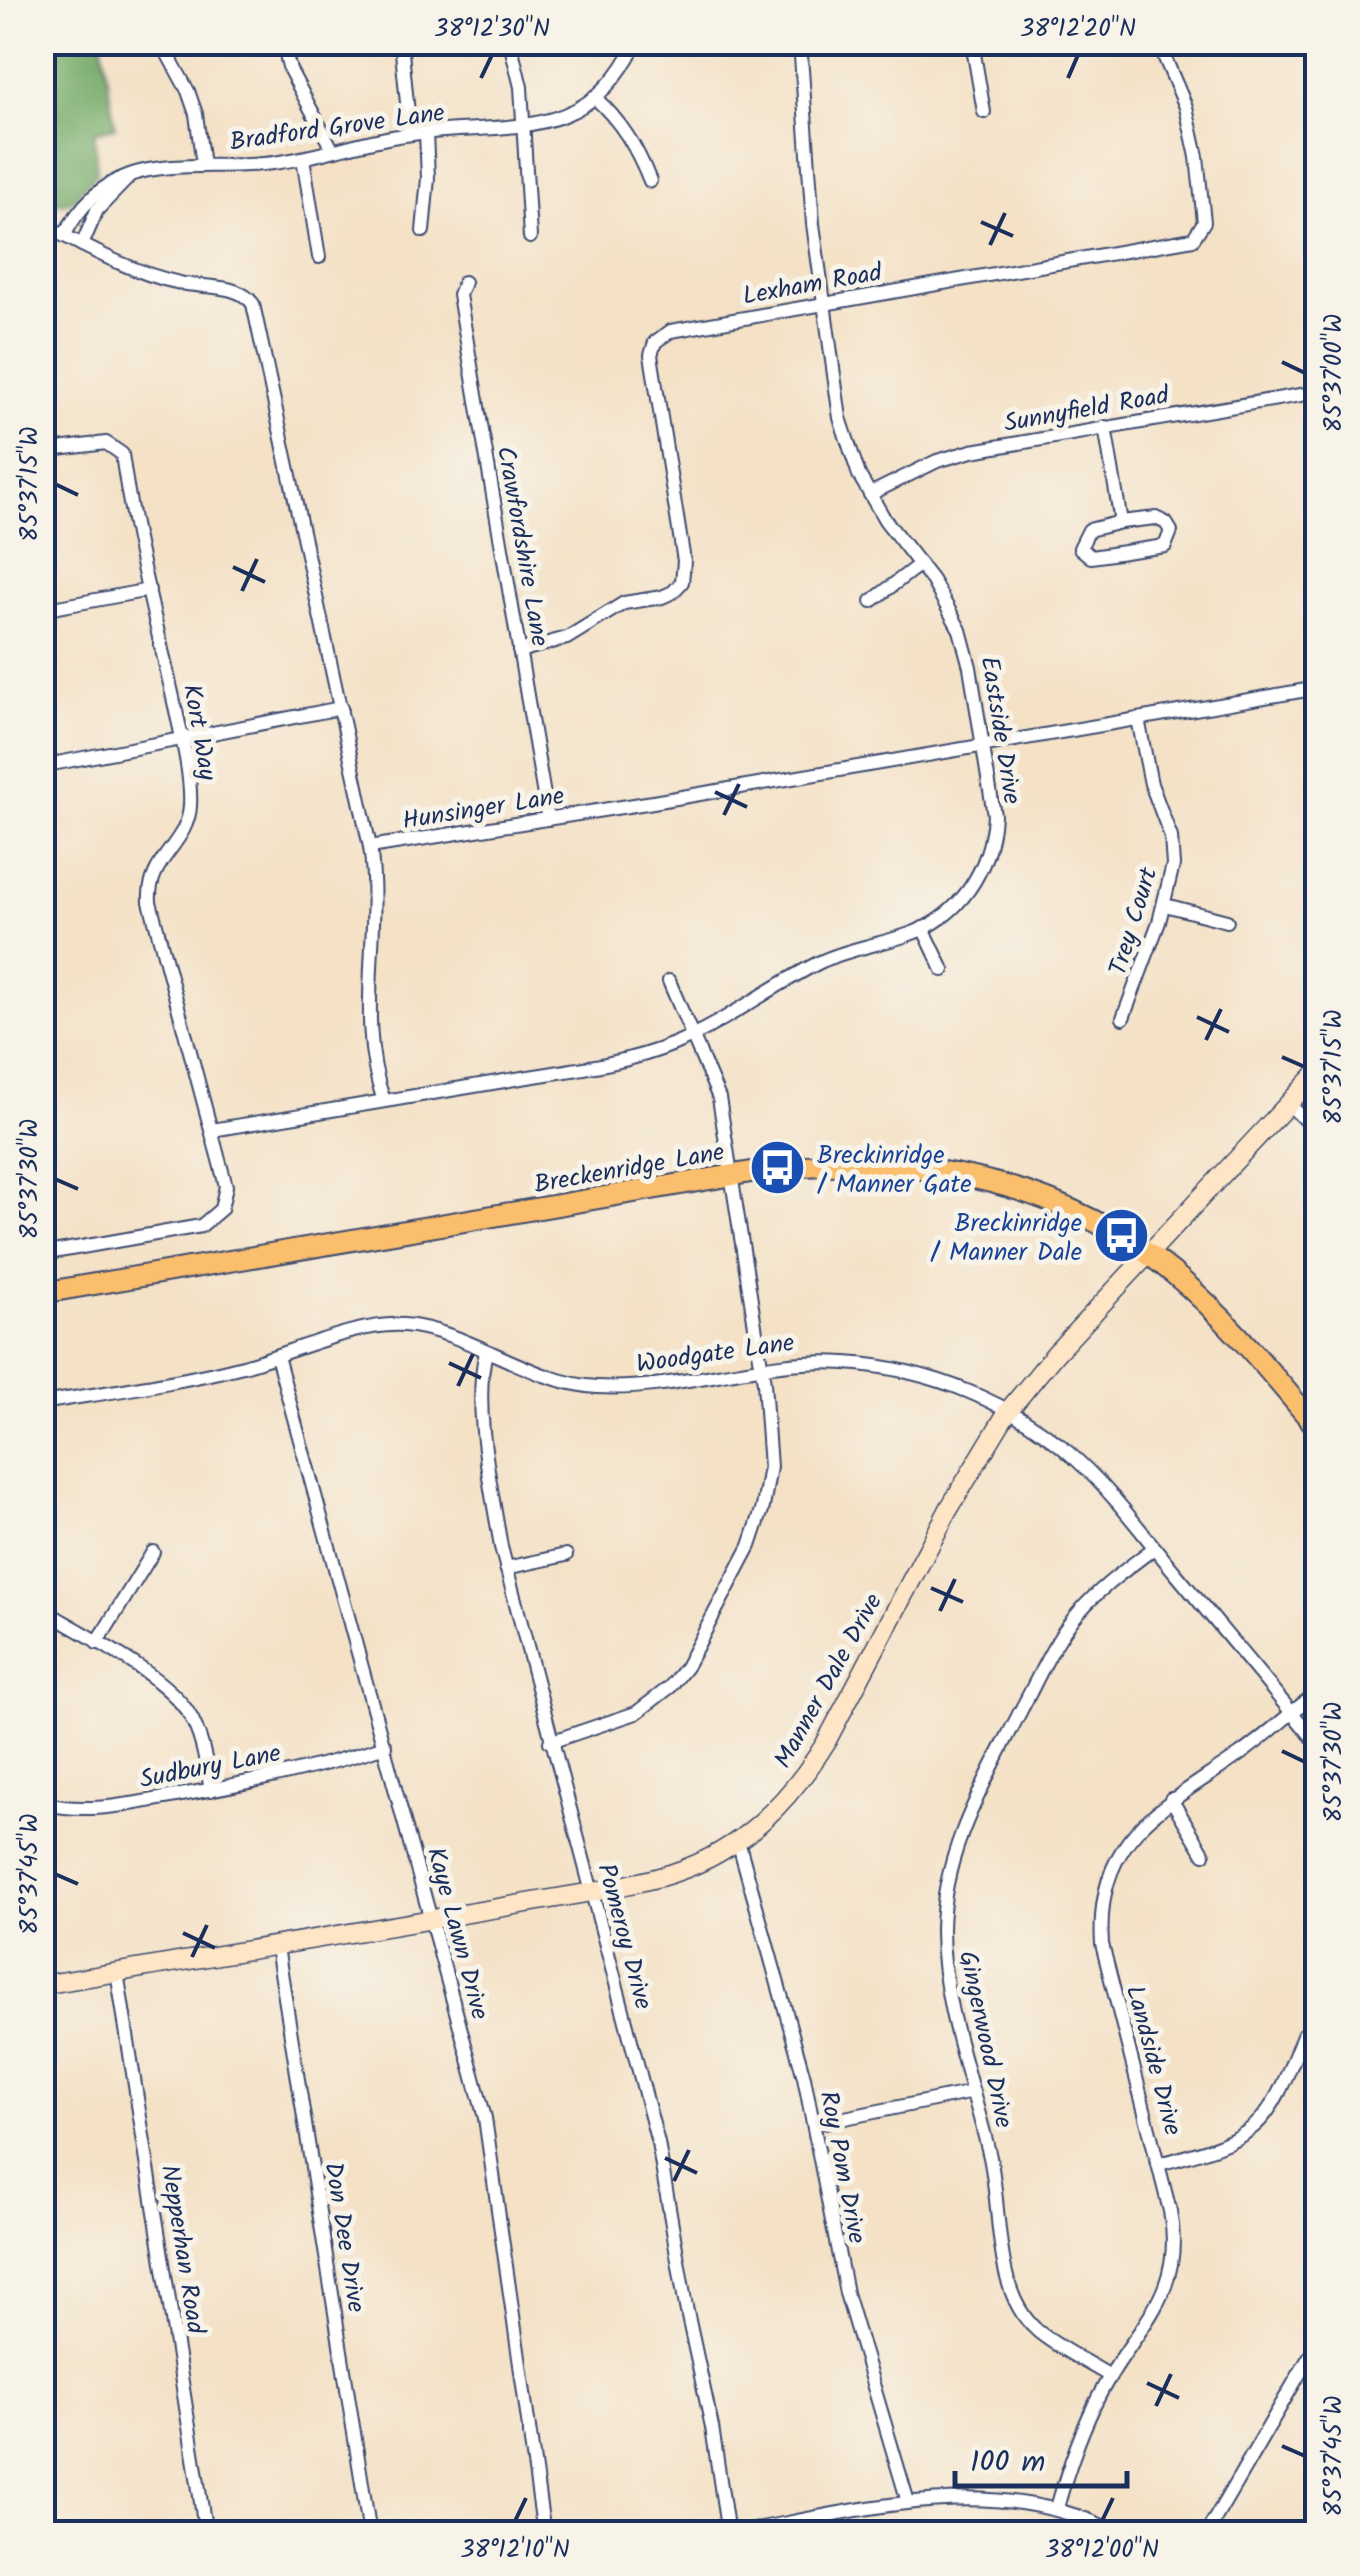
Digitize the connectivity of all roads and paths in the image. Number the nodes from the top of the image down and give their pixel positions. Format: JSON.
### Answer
{"nodes":[{"id":1,"x":161,"y":42,"type":"edge"},
{"id":2,"x":288,"y":42,"type":"edge"},
{"id":3,"x":402,"y":42,"type":"edge"},
{"id":4,"x":510,"y":42,"type":"edge"},
{"id":5,"x":636,"y":42,"type":"edge"},
{"id":6,"x":800,"y":42,"type":"edge"},
{"id":7,"x":972,"y":42,"type":"edge"},
{"id":8,"x":1158,"y":42,"type":"edge"},
{"id":9,"x":594,"y":97,"type":"junction"},
{"id":10,"x":984,"y":112,"type":"dead end"},
{"id":11,"x":522,"y":128,"type":"junction"},
{"id":12,"x":426,"y":133,"type":"junction"},
{"id":13,"x":410,"y":134,"type":"junction"},
{"id":14,"x":332,"y":149,"type":"junction"},
{"id":15,"x":303,"y":158,"type":"junction"},
{"id":16,"x":203,"y":165,"type":"junction"},
{"id":17,"x":129,"y":177,"type":"junction"},
{"id":18,"x":650,"y":181,"type":"dead end"},
{"id":19,"x":42,"y":224,"type":"edge"},
{"id":20,"x":423,"y":231,"type":"dead end"},
{"id":21,"x":64,"y":236,"type":"junction"},
{"id":22,"x":530,"y":236,"type":"dead end"},
{"id":23,"x":82,"y":245,"type":"junction"},
{"id":24,"x":319,"y":257,"type":"dead end"},
{"id":25,"x":464,"y":282,"type":"dead end"},
{"id":26,"x":823,"y":304,"type":"junction"},
{"id":27,"x":1318,"y":392,"type":"edge"},
{"id":28,"x":1106,"y":428,"type":"junction"},
{"id":29,"x":42,"y":451,"type":"edge"},
{"id":30,"x":870,"y":494,"type":"junction"},
{"id":31,"x":1122,"y":522,"type":"junction"},
{"id":32,"x":920,"y":564,"type":"junction"},
{"id":33,"x":149,"y":590,"type":"junction"},
{"id":34,"x":872,"y":601,"type":"dead end"},
{"id":35,"x":42,"y":610,"type":"edge"},
{"id":36,"x":519,"y":651,"type":"junction"},
{"id":37,"x":1318,"y":688,"type":"edge"},
{"id":38,"x":341,"y":708,"type":"junction"},
{"id":39,"x":1138,"y":719,"type":"junction"},
{"id":40,"x":181,"y":740,"type":"junction"},
{"id":41,"x":984,"y":744,"type":"junction"},
{"id":42,"x":42,"y":766,"type":"edge"},
{"id":43,"x":548,"y":820,"type":"junction"},
{"id":44,"x":370,"y":847,"type":"junction"},
{"id":45,"x":1165,"y":904,"type":"junction"},
{"id":46,"x":1227,"y":922,"type":"dead end"},
{"id":47,"x":924,"y":928,"type":"junction"},
{"id":48,"x":943,"y":970,"type":"dead end"},
{"id":49,"x":669,"y":981,"type":"dead end"},
{"id":50,"x":1124,"y":1018,"type":"dead end"},
{"id":51,"x":694,"y":1034,"type":"junction"},
{"id":52,"x":1318,"y":1072,"type":"edge"},
{"id":53,"x":384,"y":1101,"type":"junction"},
{"id":54,"x":1288,"y":1103,"type":"junction"},
{"id":55,"x":212,"y":1130,"type":"junction"},
{"id":56,"x":1318,"y":1133,"type":"edge"},
{"id":57,"x":731,"y":1176,"type":"junction"},
{"id":58,"x":42,"y":1254,"type":"edge"},
{"id":59,"x":1149,"y":1256,"type":"junction"},
{"id":60,"x":42,"y":1292,"type":"edge"},
{"id":61,"x":486,"y":1352,"type":"junction"},
{"id":62,"x":277,"y":1356,"type":"junction"},
{"id":63,"x":761,"y":1365,"type":"junction"},
{"id":64,"x":42,"y":1403,"type":"edge"},
{"id":65,"x":1008,"y":1410,"type":"junction"},
{"id":66,"x":1318,"y":1429,"type":"edge"},
{"id":67,"x":1154,"y":1548,"type":"junction"},
{"id":68,"x":154,"y":1552,"type":"dead end"},
{"id":69,"x":566,"y":1556,"type":"dead end"},
{"id":70,"x":506,"y":1568,"type":"junction"},
{"id":71,"x":42,"y":1609,"type":"edge"},
{"id":72,"x":97,"y":1643,"type":"junction"},
{"id":73,"x":1318,"y":1692,"type":"edge"},
{"id":74,"x":1292,"y":1713,"type":"junction"},
{"id":75,"x":550,"y":1742,"type":"junction"},
{"id":76,"x":1318,"y":1744,"type":"edge"},
{"id":77,"x":385,"y":1746,"type":"junction"},
{"id":78,"x":211,"y":1790,"type":"junction"},
{"id":79,"x":1171,"y":1800,"type":"junction"},
{"id":80,"x":42,"y":1802,"type":"edge"},
{"id":81,"x":738,"y":1841,"type":"junction"},
{"id":82,"x":1204,"y":1854,"type":"dead end"},
{"id":83,"x":591,"y":1891,"type":"junction"},
{"id":84,"x":432,"y":1918,"type":"junction"},
{"id":85,"x":277,"y":1947,"type":"junction"},
{"id":86,"x":117,"y":1972,"type":"junction"},
{"id":87,"x":42,"y":1985,"type":"edge"},
{"id":88,"x":1302,"y":2035,"type":"dead end"},
{"id":89,"x":974,"y":2092,"type":"junction"},
{"id":90,"x":814,"y":2124,"type":"junction"},
{"id":91,"x":1159,"y":2164,"type":"junction"},
{"id":92,"x":1318,"y":2342,"type":"edge"},
{"id":93,"x":1110,"y":2376,"type":"junction"},
{"id":94,"x":908,"y":2502,"type":"junction"},
{"id":95,"x":1057,"y":2508,"type":"junction"},
{"id":96,"x":42,"y":2516,"type":"edge"},
{"id":97,"x":45,"y":2534,"type":"edge"},
{"id":98,"x":206,"y":2534,"type":"edge"},
{"id":99,"x":370,"y":2534,"type":"edge"},
{"id":100,"x":544,"y":2534,"type":"edge"},
{"id":101,"x":729,"y":2534,"type":"edge"},
{"id":102,"x":1118,"y":2534,"type":"edge"},
{"id":103,"x":1206,"y":2534,"type":"edge"}],
"edges":[{"from":1,"to":16,"type":"street"},
{"from":2,"to":14,"type":"street"},
{"from":3,"to":13,"type":"street"},
{"from":4,"to":11,"type":"street"},
{"from":5,"to":9,"type":"street","name":"Bradford Grove Lane"},
{"from":6,"to":26,"type":"street","name":"Eastside Drive"},
{"from":7,"to":10,"type":"street"},
{"from":8,"to":26,"type":"street","name":"Lexham Road"},
{"from":9,"to":11,"type":"street","name":"Bradford Grove Lane"},
{"from":9,"to":18,"type":"street"},
{"from":11,"to":12,"type":"street","name":"Bradford Grove Lane"},
{"from":11,"to":22,"type":"street"},
{"from":12,"to":13,"type":"street","name":"Bradford Grove Lane"},
{"from":12,"to":20,"type":"street"},
{"from":13,"to":14,"type":"street","name":"Bradford Grove Lane"},
{"from":14,"to":15,"type":"street","name":"Bradford Grove Lane"},
{"from":15,"to":16,"type":"street","name":"Bradford Grove Lane"},
{"from":15,"to":24,"type":"street"},
{"from":16,"to":17,"type":"street","name":"Bradford Grove Lane"},
{"from":17,"to":21,"type":"street","name":"Bradford Grove Lane"},
{"from":17,"to":23,"type":"street"},
{"from":19,"to":21,"type":"street","name":"Hunsinger Lane"},
{"from":21,"to":23,"type":"street","name":"Hunsinger Lane"},
{"from":23,"to":38,"type":"street","name":"Hunsinger Lane"},
{"from":25,"to":36,"type":"street","name":"Crawfordshire Lane"},
{"from":26,"to":30,"type":"street","name":"Eastside Drive"},
{"from":26,"to":36,"type":"street","name":"Lexham Road"},
{"from":27,"to":28,"type":"street","name":"Sunnyfield Road"},
{"from":28,"to":30,"type":"street","name":"Sunnyfield Road"},
{"from":28,"to":31,"type":"street"},
{"from":29,"to":33,"type":"street","name":"Kort Way"},
{"from":30,"to":32,"type":"street","name":"Eastside Drive"},
{"from":31,"to":31,"type":"street"},
{"from":32,"to":34,"type":"street"},
{"from":32,"to":41,"type":"street","name":"Eastside Drive"},
{"from":33,"to":35,"type":"street"},
{"from":33,"to":40,"type":"street","name":"Kort Way"},
{"from":36,"to":43,"type":"street","name":"Crawfordshire Lane"},
{"from":37,"to":39,"type":"street","name":"Hunsinger Lane"},
{"from":38,"to":40,"type":"street"},
{"from":38,"to":44,"type":"street","name":"Hunsinger Lane"},
{"from":39,"to":41,"type":"street","name":"Hunsinger Lane"},
{"from":39,"to":45,"type":"street","name":"Trey Court"},
{"from":40,"to":42,"type":"street"},
{"from":40,"to":55,"type":"street","name":"Kort Way"},
{"from":41,"to":43,"type":"street","name":"Hunsinger Lane"},
{"from":41,"to":47,"type":"street","name":"Eastside Drive"},
{"from":43,"to":44,"type":"street","name":"Hunsinger Lane"},
{"from":44,"to":53,"type":"street"},
{"from":45,"to":46,"type":"street"},
{"from":45,"to":50,"type":"street","name":"Trey Court"},
{"from":47,"to":48,"type":"street"},
{"from":47,"to":51,"type":"street","name":"Eastside Drive"},
{"from":49,"to":51,"type":"street"},
{"from":51,"to":53,"type":"street","name":"Eastside Drive"},
{"from":51,"to":57,"type":"street"},
{"from":52,"to":54,"type":"street","name":"Manner Dale Drive"},
{"from":53,"to":55,"type":"street","name":"Eastside Drive"},
{"from":54,"to":56,"type":"street"},
{"from":54,"to":59,"type":"street","name":"Manner Dale Drive"},
{"from":55,"to":58,"type":"street","name":"Kort Way"},
{"from":57,"to":59,"type":"main road","name":"Breckenridge Lane"},
{"from":57,"to":60,"type":"main road","name":"Breckenridge Lane"},
{"from":57,"to":63,"type":"street"},
{"from":59,"to":65,"type":"street","name":"Manner Dale Drive"},
{"from":59,"to":66,"type":"main road","name":"Breckenridge Lane"},
{"from":61,"to":62,"type":"street","name":"Woodgate Lane"},
{"from":61,"to":63,"type":"street","name":"Woodgate Lane"},
{"from":61,"to":70,"type":"street","name":"Pomeroy Drive"},
{"from":62,"to":64,"type":"street","name":"Woodgate Lane"},
{"from":62,"to":77,"type":"street","name":"Kaye Lawn Drive"},
{"from":63,"to":65,"type":"street","name":"Woodgate Lane"},
{"from":63,"to":75,"type":"street"},
{"from":65,"to":67,"type":"street","name":"Woodgate Lane"},
{"from":65,"to":81,"type":"street","name":"Manner Dale Drive"},
{"from":67,"to":74,"type":"street","name":"Woodgate Lane"},
{"from":67,"to":89,"type":"street","name":"Gingerwood Drive"},
{"from":68,"to":72,"type":"street"},
{"from":69,"to":70,"type":"street"},
{"from":70,"to":75,"type":"street","name":"Pomeroy Drive"},
{"from":71,"to":72,"type":"street"},
{"from":72,"to":78,"type":"street"},
{"from":73,"to":74,"type":"street","name":"Landside Drive"},
{"from":74,"to":76,"type":"street","name":"Woodgate Lane"},
{"from":74,"to":79,"type":"street","name":"Landside Drive"},
{"from":75,"to":83,"type":"street","name":"Pomeroy Drive"},
{"from":77,"to":78,"type":"street","name":"Sudbury Lane"},
{"from":77,"to":84,"type":"street","name":"Kaye Lawn Drive"},
{"from":78,"to":80,"type":"street","name":"Sudbury Lane"},
{"from":79,"to":82,"type":"street"},
{"from":79,"to":91,"type":"street","name":"Landside Drive"},
{"from":81,"to":83,"type":"street","name":"Manner Dale Drive"},
{"from":81,"to":90,"type":"street","name":"Roy Pom Drive"},
{"from":83,"to":84,"type":"street","name":"Manner Dale Drive"},
{"from":83,"to":101,"type":"street","name":"Pomeroy Drive"},
{"from":84,"to":85,"type":"street","name":"Manner Dale Drive"},
{"from":84,"to":100,"type":"street","name":"Kaye Lawn Drive"},
{"from":85,"to":86,"type":"street","name":"Manner Dale Drive"},
{"from":85,"to":99,"type":"street","name":"Don Dee Drive"},
{"from":86,"to":87,"type":"street","name":"Manner Dale Drive"},
{"from":86,"to":98,"type":"street","name":"Nepperhan Road"},
{"from":88,"to":91,"type":"street"},
{"from":89,"to":90,"type":"street"},
{"from":89,"to":93,"type":"street","name":"Gingerwood Drive"},
{"from":90,"to":94,"type":"street","name":"Roy Pom Drive"},
{"from":91,"to":93,"type":"street","name":"Landside Drive"},
{"from":92,"to":103,"type":"street"},
{"from":93,"to":95,"type":"street","name":"Landside Drive"},
{"from":94,"to":95,"type":"street"},
{"from":94,"to":101,"type":"street"},
{"from":95,"to":102,"type":"street"},
{"from":96,"to":97,"type":"street"}]}
